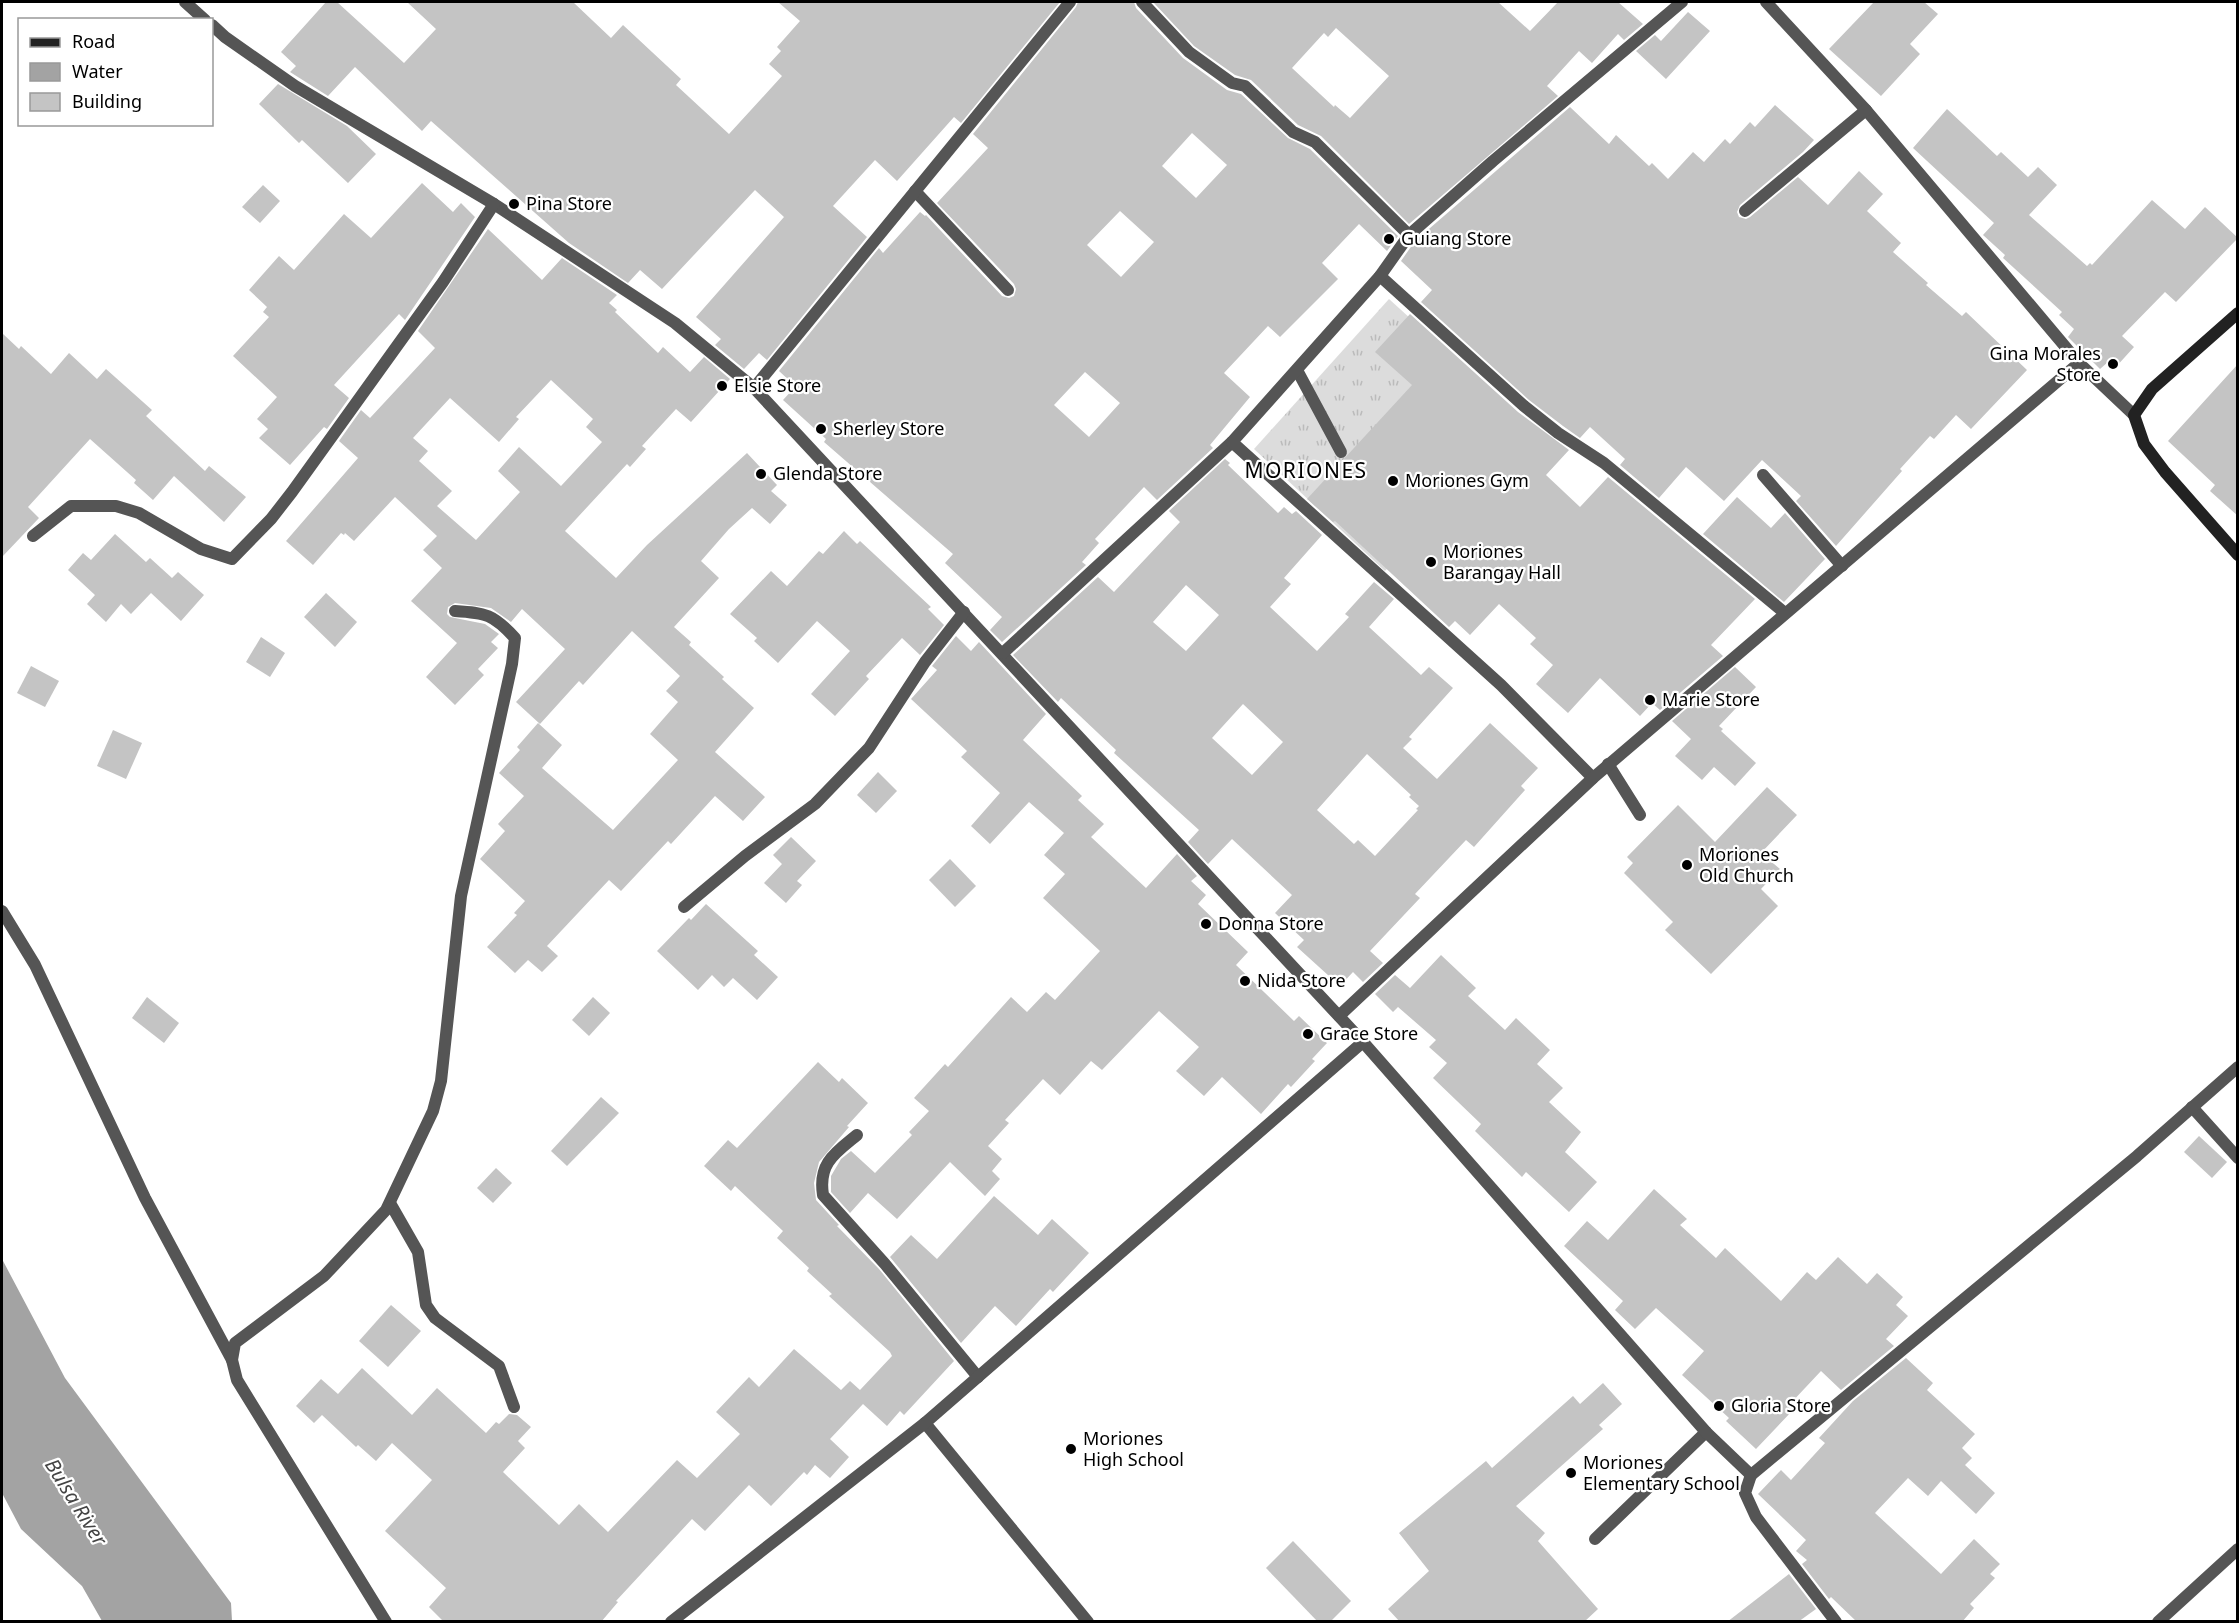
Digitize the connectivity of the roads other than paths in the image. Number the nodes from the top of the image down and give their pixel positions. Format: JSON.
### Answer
{"nodes":[{"id":1,"x":185,"y":2,"type":"edge"},
{"id":2,"x":1070,"y":2,"type":"edge"},
{"id":3,"x":1142,"y":2,"type":"edge"},
{"id":4,"x":1682,"y":2,"type":"edge"},
{"id":5,"x":1766,"y":2,"type":"edge"},
{"id":6,"x":204,"y":18,"type":"edge"},
{"id":7,"x":213,"y":26,"type":"edge"},
{"id":8,"x":1866,"y":110,"type":"junction"},
{"id":9,"x":915,"y":191,"type":"junction"},
{"id":10,"x":494,"y":204,"type":"junction"},
{"id":11,"x":1744,"y":211,"type":"dead end"},
{"id":12,"x":1409,"y":235,"type":"junction"},
{"id":13,"x":1380,"y":276,"type":"junction"},
{"id":14,"x":1008,"y":290,"type":"dead end"},
{"id":15,"x":2238,"y":313,"type":"edge"},
{"id":16,"x":2079,"y":363,"type":"junction"},
{"id":17,"x":1297,"y":370,"type":"junction"},
{"id":18,"x":754,"y":387,"type":"junction"},
{"id":19,"x":2134,"y":415,"type":"junction"},
{"id":20,"x":1232,"y":442,"type":"junction"},
{"id":21,"x":1341,"y":452,"type":"dead end"},
{"id":22,"x":1763,"y":475,"type":"dead end"},
{"id":23,"x":33,"y":536,"type":"dead end"},
{"id":24,"x":2238,"y":555,"type":"edge"},
{"id":25,"x":1842,"y":566,"type":"junction"},
{"id":26,"x":455,"y":611,"type":"dead end"},
{"id":27,"x":964,"y":612,"type":"junction"},
{"id":28,"x":1785,"y":613,"type":"junction"},
{"id":29,"x":1003,"y":654,"type":"junction"},
{"id":30,"x":1608,"y":764,"type":"junction"},
{"id":31,"x":1593,"y":778,"type":"junction"},
{"id":32,"x":1640,"y":815,"type":"dead end"},
{"id":33,"x":684,"y":907,"type":"dead end"},
{"id":34,"x":2,"y":911,"type":"edge"},
{"id":35,"x":1339,"y":1016,"type":"junction"},
{"id":36,"x":1363,"y":1042,"type":"junction"},
{"id":37,"x":2238,"y":1066,"type":"edge"},
{"id":38,"x":2192,"y":1107,"type":"junction"},
{"id":39,"x":857,"y":1135,"type":"dead end"},
{"id":40,"x":2238,"y":1158,"type":"edge"},
{"id":41,"x":390,"y":1203,"type":"junction"},
{"id":42,"x":232,"y":1360,"type":"junction"},
{"id":43,"x":978,"y":1377,"type":"junction"},
{"id":44,"x":514,"y":1407,"type":"dead end"},
{"id":45,"x":925,"y":1423,"type":"junction"},
{"id":46,"x":1706,"y":1432,"type":"junction"},
{"id":47,"x":1751,"y":1474,"type":"junction"},
{"id":48,"x":1595,"y":1539,"type":"dead end"},
{"id":49,"x":2238,"y":1549,"type":"edge"},
{"id":50,"x":386,"y":1622,"type":"edge"},
{"id":51,"x":671,"y":1622,"type":"edge"},
{"id":52,"x":1088,"y":1622,"type":"edge"},
{"id":53,"x":1836,"y":1622,"type":"edge"},
{"id":54,"x":2158,"y":1622,"type":"edge"}],
"edges":[{"from":1,"to":6,"type":"street"},
{"from":2,"to":9,"type":"street"},
{"from":3,"to":12,"type":"street"},
{"from":4,"to":12,"type":"street"},
{"from":5,"to":8,"type":"street"},
{"from":7,"to":10,"type":"street"},
{"from":8,"to":11,"type":"street"},
{"from":8,"to":16,"type":"street"},
{"from":9,"to":14,"type":"street"},
{"from":9,"to":18,"type":"street"},
{"from":10,"to":18,"type":"street"},
{"from":10,"to":23,"type":"street"},
{"from":12,"to":13,"type":"street"},
{"from":13,"to":17,"type":"street"},
{"from":13,"to":28,"type":"street"},
{"from":15,"to":19,"type":"main road"},
{"from":16,"to":19,"type":"street"},
{"from":16,"to":25,"type":"street"},
{"from":17,"to":20,"type":"street"},
{"from":17,"to":21,"type":"street"},
{"from":18,"to":27,"type":"street"},
{"from":19,"to":24,"type":"main road"},
{"from":20,"to":29,"type":"street"},
{"from":20,"to":31,"type":"street"},
{"from":22,"to":25,"type":"street"},
{"from":25,"to":28,"type":"street"},
{"from":26,"to":41,"type":"street"},
{"from":27,"to":29,"type":"street"},
{"from":27,"to":33,"type":"street"},
{"from":28,"to":30,"type":"street"},
{"from":29,"to":35,"type":"street"},
{"from":30,"to":31,"type":"street"},
{"from":30,"to":32,"type":"street"},
{"from":31,"to":35,"type":"street"},
{"from":34,"to":42,"type":"street"},
{"from":35,"to":36,"type":"street"},
{"from":36,"to":43,"type":"street"},
{"from":36,"to":46,"type":"street"},
{"from":37,"to":38,"type":"street"},
{"from":38,"to":40,"type":"street"},
{"from":38,"to":47,"type":"street"},
{"from":39,"to":43,"type":"street"},
{"from":41,"to":42,"type":"street"},
{"from":41,"to":44,"type":"street"},
{"from":42,"to":50,"type":"street"},
{"from":43,"to":45,"type":"street"},
{"from":45,"to":51,"type":"street"},
{"from":45,"to":52,"type":"street"},
{"from":46,"to":47,"type":"street"},
{"from":46,"to":48,"type":"street"},
{"from":47,"to":53,"type":"street"},
{"from":49,"to":54,"type":"street"}]}
